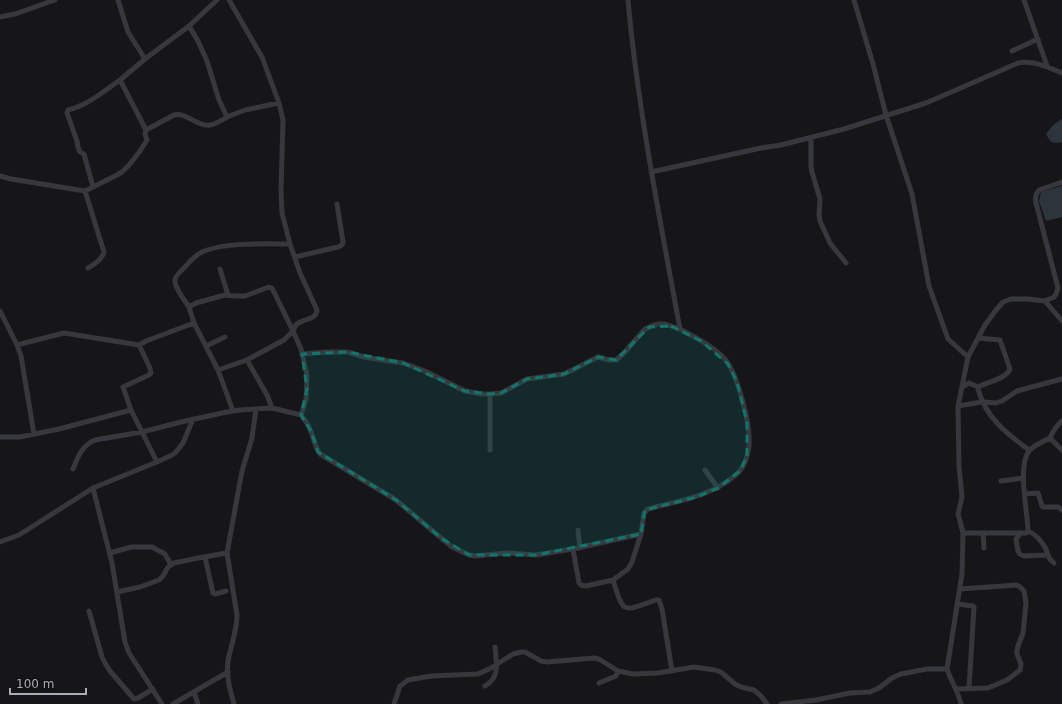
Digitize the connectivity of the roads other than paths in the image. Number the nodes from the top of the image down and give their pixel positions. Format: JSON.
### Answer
{"nodes":[{"id":1,"x":55,"y":0,"type":"edge"},
{"id":2,"x":118,"y":0,"type":"edge"},
{"id":3,"x":217,"y":0,"type":"edge"},
{"id":4,"x":230,"y":0,"type":"edge"},
{"id":5,"x":628,"y":0,"type":"edge"},
{"id":6,"x":854,"y":0,"type":"edge"},
{"id":7,"x":1024,"y":0,"type":"edge"},
{"id":8,"x":0,"y":17,"type":"edge"},
{"id":9,"x":189,"y":26,"type":"junction"},
{"id":10,"x":1038,"y":39,"type":"junction"},
{"id":11,"x":1012,"y":51,"type":"dead end"},
{"id":12,"x":145,"y":59,"type":"junction"},
{"id":13,"x":1047,"y":66,"type":"junction"},
{"id":14,"x":1062,"y":73,"type":"edge"},
{"id":15,"x":120,"y":80,"type":"junction"},
{"id":16,"x":280,"y":103,"type":"junction"},
{"id":17,"x":886,"y":115,"type":"junction"},
{"id":18,"x":227,"y":117,"type":"junction"},
{"id":19,"x":146,"y":130,"type":"junction"},
{"id":20,"x":812,"y":138,"type":"junction"},
{"id":21,"x":652,"y":172,"type":"junction"},
{"id":22,"x":0,"y":176,"type":"edge"},
{"id":23,"x":1062,"y":182,"type":"edge"},
{"id":24,"x":93,"y":187,"type":"junction"},
{"id":25,"x":85,"y":191,"type":"junction"},
{"id":26,"x":337,"y":204,"type":"dead end"},
{"id":27,"x":290,"y":244,"type":"junction"},
{"id":28,"x":295,"y":257,"type":"junction"},
{"id":29,"x":846,"y":262,"type":"dead end"},
{"id":30,"x":88,"y":268,"type":"dead end"},
{"id":31,"x":220,"y":269,"type":"dead end"},
{"id":32,"x":228,"y":295,"type":"junction"},
{"id":33,"x":1046,"y":301,"type":"junction"},
{"id":34,"x":189,"y":307,"type":"junction"},
{"id":35,"x":0,"y":311,"type":"edge"},
{"id":36,"x":1062,"y":321,"type":"edge"},
{"id":37,"x":194,"y":323,"type":"junction"},
{"id":38,"x":680,"y":328,"type":"junction"},
{"id":39,"x":293,"y":331,"type":"junction"},
{"id":40,"x":225,"y":337,"type":"dead end"},
{"id":41,"x":978,"y":338,"type":"junction"},
{"id":42,"x":17,"y":345,"type":"junction"},
{"id":43,"x":140,"y":345,"type":"junction"},
{"id":44,"x":206,"y":346,"type":"junction"},
{"id":45,"x":302,"y":354,"type":"junction"},
{"id":46,"x":968,"y":358,"type":"junction"},
{"id":47,"x":247,"y":360,"type":"junction"},
{"id":48,"x":218,"y":370,"type":"junction"},
{"id":49,"x":1062,"y":380,"type":"edge"},
{"id":50,"x":962,"y":387,"type":"junction"},
{"id":51,"x":978,"y":387,"type":"junction"},
{"id":52,"x":490,"y":394,"type":"junction"},
{"id":53,"x":982,"y":402,"type":"junction"},
{"id":54,"x":958,"y":406,"type":"junction"},
{"id":55,"x":272,"y":408,"type":"junction"},
{"id":56,"x":256,"y":409,"type":"junction"},
{"id":57,"x":130,"y":410,"type":"junction"},
{"id":58,"x":233,"y":411,"type":"junction"},
{"id":59,"x":301,"y":415,"type":"junction"},
{"id":60,"x":193,"y":419,"type":"junction"},
{"id":61,"x":1062,"y":421,"type":"edge"},
{"id":62,"x":142,"y":432,"type":"junction"},
{"id":63,"x":34,"y":434,"type":"junction"},
{"id":64,"x":0,"y":437,"type":"edge"},
{"id":65,"x":1050,"y":438,"type":"junction"},
{"id":66,"x":490,"y":450,"type":"dead end"},
{"id":67,"x":1029,"y":450,"type":"junction"},
{"id":68,"x":1062,"y":450,"type":"edge"},
{"id":69,"x":157,"y":462,"type":"junction"},
{"id":70,"x":73,"y":469,"type":"dead end"},
{"id":71,"x":705,"y":470,"type":"dead end"},
{"id":72,"x":1023,"y":478,"type":"junction"},
{"id":73,"x":1001,"y":481,"type":"dead end"},
{"id":74,"x":93,"y":488,"type":"junction"},
{"id":75,"x":718,"y":488,"type":"junction"},
{"id":76,"x":1025,"y":494,"type":"junction"},
{"id":77,"x":1062,"y":510,"type":"edge"},
{"id":78,"x":578,"y":530,"type":"dead end"},
{"id":79,"x":1028,"y":531,"type":"junction"},
{"id":80,"x":963,"y":533,"type":"junction"},
{"id":81,"x":983,"y":533,"type":"junction"},
{"id":82,"x":1020,"y":533,"type":"junction"},
{"id":83,"x":641,"y":534,"type":"junction"},
{"id":84,"x":0,"y":542,"type":"edge"},
{"id":85,"x":580,"y":548,"type":"junction"},
{"id":86,"x":984,"y":548,"type":"dead end"},
{"id":87,"x":573,"y":549,"type":"junction"},
{"id":88,"x":110,"y":553,"type":"junction"},
{"id":89,"x":227,"y":553,"type":"junction"},
{"id":90,"x":1047,"y":555,"type":"junction"},
{"id":91,"x":205,"y":557,"type":"junction"},
{"id":92,"x":1054,"y":563,"type":"dead end"},
{"id":93,"x":171,"y":564,"type":"junction"},
{"id":94,"x":613,"y":580,"type":"junction"},
{"id":95,"x":960,"y":589,"type":"junction"},
{"id":96,"x":226,"y":591,"type":"dead end"},
{"id":97,"x":117,"y":592,"type":"junction"},
{"id":98,"x":957,"y":604,"type":"junction"},
{"id":99,"x":89,"y":611,"type":"dead end"},
{"id":100,"x":495,"y":647,"type":"dead end"},
{"id":101,"x":496,"y":665,"type":"junction"},
{"id":102,"x":946,"y":669,"type":"junction"},
{"id":103,"x":618,"y":671,"type":"junction"},
{"id":104,"x":672,"y":671,"type":"junction"},
{"id":105,"x":228,"y":672,"type":"junction"},
{"id":106,"x":599,"y":683,"type":"dead end"},
{"id":107,"x":485,"y":686,"type":"dead end"},
{"id":108,"x":969,"y":688,"type":"junction"},
{"id":109,"x":152,"y":689,"type":"junction"},
{"id":110,"x":956,"y":689,"type":"junction"},
{"id":111,"x":194,"y":692,"type":"junction"},
{"id":112,"x":817,"y":702,"type":"edge"},
{"id":113,"x":162,"y":704,"type":"edge"},
{"id":114,"x":173,"y":704,"type":"edge"},
{"id":115,"x":198,"y":704,"type":"edge"},
{"id":116,"x":234,"y":704,"type":"edge"},
{"id":117,"x":394,"y":704,"type":"edge"},
{"id":118,"x":767,"y":704,"type":"edge"},
{"id":119,"x":781,"y":704,"type":"edge"},
{"id":120,"x":961,"y":704,"type":"edge"}],
"edges":[{"from":1,"to":8,"type":"street"},
{"from":2,"to":12,"type":"street"},
{"from":3,"to":9,"type":"street"},
{"from":4,"to":16,"type":"street"},
{"from":5,"to":21,"type":"street"},
{"from":6,"to":17,"type":"street"},
{"from":7,"to":10,"type":"street"},
{"from":9,"to":12,"type":"street"},
{"from":9,"to":18,"type":"street"},
{"from":10,"to":11,"type":"street"},
{"from":10,"to":13,"type":"street"},
{"from":12,"to":15,"type":"street"},
{"from":13,"to":14,"type":"street"},
{"from":13,"to":17,"type":"street"},
{"from":15,"to":19,"type":"street"},
{"from":15,"to":24,"type":"street"},
{"from":16,"to":18,"type":"street"},
{"from":16,"to":27,"type":"street"},
{"from":17,"to":20,"type":"street"},
{"from":17,"to":46,"type":"street"},
{"from":18,"to":19,"type":"street"},
{"from":19,"to":24,"type":"street"},
{"from":20,"to":21,"type":"street"},
{"from":20,"to":29,"type":"street"},
{"from":21,"to":38,"type":"street"},
{"from":22,"to":25,"type":"street"},
{"from":23,"to":33,"type":"street"},
{"from":24,"to":25,"type":"street"},
{"from":25,"to":30,"type":"street"},
{"from":26,"to":28,"type":"street"},
{"from":27,"to":28,"type":"street"},
{"from":27,"to":34,"type":"street"},
{"from":28,"to":39,"type":"street"},
{"from":31,"to":32,"type":"street"},
{"from":32,"to":34,"type":"street"},
{"from":32,"to":39,"type":"street"},
{"from":33,"to":36,"type":"street"},
{"from":33,"to":41,"type":"street"},
{"from":34,"to":37,"type":"street"},
{"from":35,"to":42,"type":"street"},
{"from":37,"to":43,"type":"street"},
{"from":37,"to":44,"type":"street"},
{"from":38,"to":52,"type":"street"},
{"from":38,"to":75,"type":"street"},
{"from":39,"to":45,"type":"street"},
{"from":39,"to":47,"type":"street"},
{"from":40,"to":44,"type":"street"},
{"from":41,"to":46,"type":"street"},
{"from":41,"to":51,"type":"street"},
{"from":42,"to":43,"type":"street"},
{"from":42,"to":63,"type":"street"},
{"from":43,"to":57,"type":"street"},
{"from":44,"to":48,"type":"street"},
{"from":45,"to":52,"type":"street"},
{"from":45,"to":59,"type":"street"},
{"from":46,"to":50,"type":"street"},
{"from":47,"to":48,"type":"street"},
{"from":47,"to":55,"type":"street"},
{"from":48,"to":58,"type":"street"},
{"from":49,"to":53,"type":"street"},
{"from":50,"to":51,"type":"street"},
{"from":50,"to":54,"type":"street"},
{"from":51,"to":53,"type":"street"},
{"from":52,"to":66,"type":"street"},
{"from":53,"to":54,"type":"street"},
{"from":53,"to":67,"type":"street"},
{"from":54,"to":80,"type":"street"},
{"from":55,"to":56,"type":"street"},
{"from":55,"to":59,"type":"street"},
{"from":56,"to":58,"type":"street"},
{"from":56,"to":89,"type":"street"},
{"from":57,"to":62,"type":"street"},
{"from":57,"to":63,"type":"street"},
{"from":58,"to":60,"type":"street"},
{"from":59,"to":87,"type":"street"},
{"from":60,"to":62,"type":"street"},
{"from":60,"to":69,"type":"street"},
{"from":61,"to":65,"type":"street"},
{"from":62,"to":69,"type":"street"},
{"from":62,"to":70,"type":"street"},
{"from":63,"to":64,"type":"street"},
{"from":65,"to":67,"type":"street"},
{"from":65,"to":68,"type":"street"},
{"from":67,"to":72,"type":"street"},
{"from":69,"to":74,"type":"street"},
{"from":71,"to":75,"type":"street"},
{"from":72,"to":73,"type":"street"},
{"from":72,"to":76,"type":"street"},
{"from":74,"to":84,"type":"street"},
{"from":74,"to":88,"type":"street"},
{"from":75,"to":83,"type":"street"},
{"from":76,"to":77,"type":"street"},
{"from":76,"to":79,"type":"street"},
{"from":78,"to":85,"type":"street"},
{"from":79,"to":82,"type":"street"},
{"from":79,"to":90,"type":"street"},
{"from":80,"to":81,"type":"street"},
{"from":80,"to":95,"type":"street"},
{"from":81,"to":82,"type":"street"},
{"from":81,"to":86,"type":"street"},
{"from":82,"to":90,"type":"street"},
{"from":83,"to":85,"type":"street"},
{"from":83,"to":94,"type":"street"},
{"from":85,"to":87,"type":"street"},
{"from":87,"to":94,"type":"street"},
{"from":88,"to":93,"type":"street"},
{"from":88,"to":97,"type":"street"},
{"from":89,"to":91,"type":"street"},
{"from":89,"to":105,"type":"street"},
{"from":90,"to":92,"type":"street"},
{"from":91,"to":93,"type":"street"},
{"from":91,"to":96,"type":"street"},
{"from":93,"to":97,"type":"street"},
{"from":94,"to":104,"type":"street"},
{"from":95,"to":98,"type":"street"},
{"from":95,"to":108,"type":"street"},
{"from":97,"to":109,"type":"street"},
{"from":98,"to":102,"type":"street"},
{"from":98,"to":108,"type":"street"},
{"from":99,"to":109,"type":"street"},
{"from":100,"to":101,"type":"street"},
{"from":101,"to":103,"type":"street"},
{"from":101,"to":107,"type":"street"},
{"from":101,"to":117,"type":"street"},
{"from":102,"to":110,"type":"street"},
{"from":102,"to":112,"type":"street"},
{"from":103,"to":104,"type":"street"},
{"from":103,"to":106,"type":"street"},
{"from":104,"to":118,"type":"street"},
{"from":105,"to":111,"type":"street"},
{"from":105,"to":116,"type":"street"},
{"from":108,"to":110,"type":"street"},
{"from":109,"to":113,"type":"street"},
{"from":110,"to":120,"type":"street"},
{"from":111,"to":114,"type":"street"},
{"from":111,"to":115,"type":"street"},
{"from":112,"to":119,"type":"street"}]}
